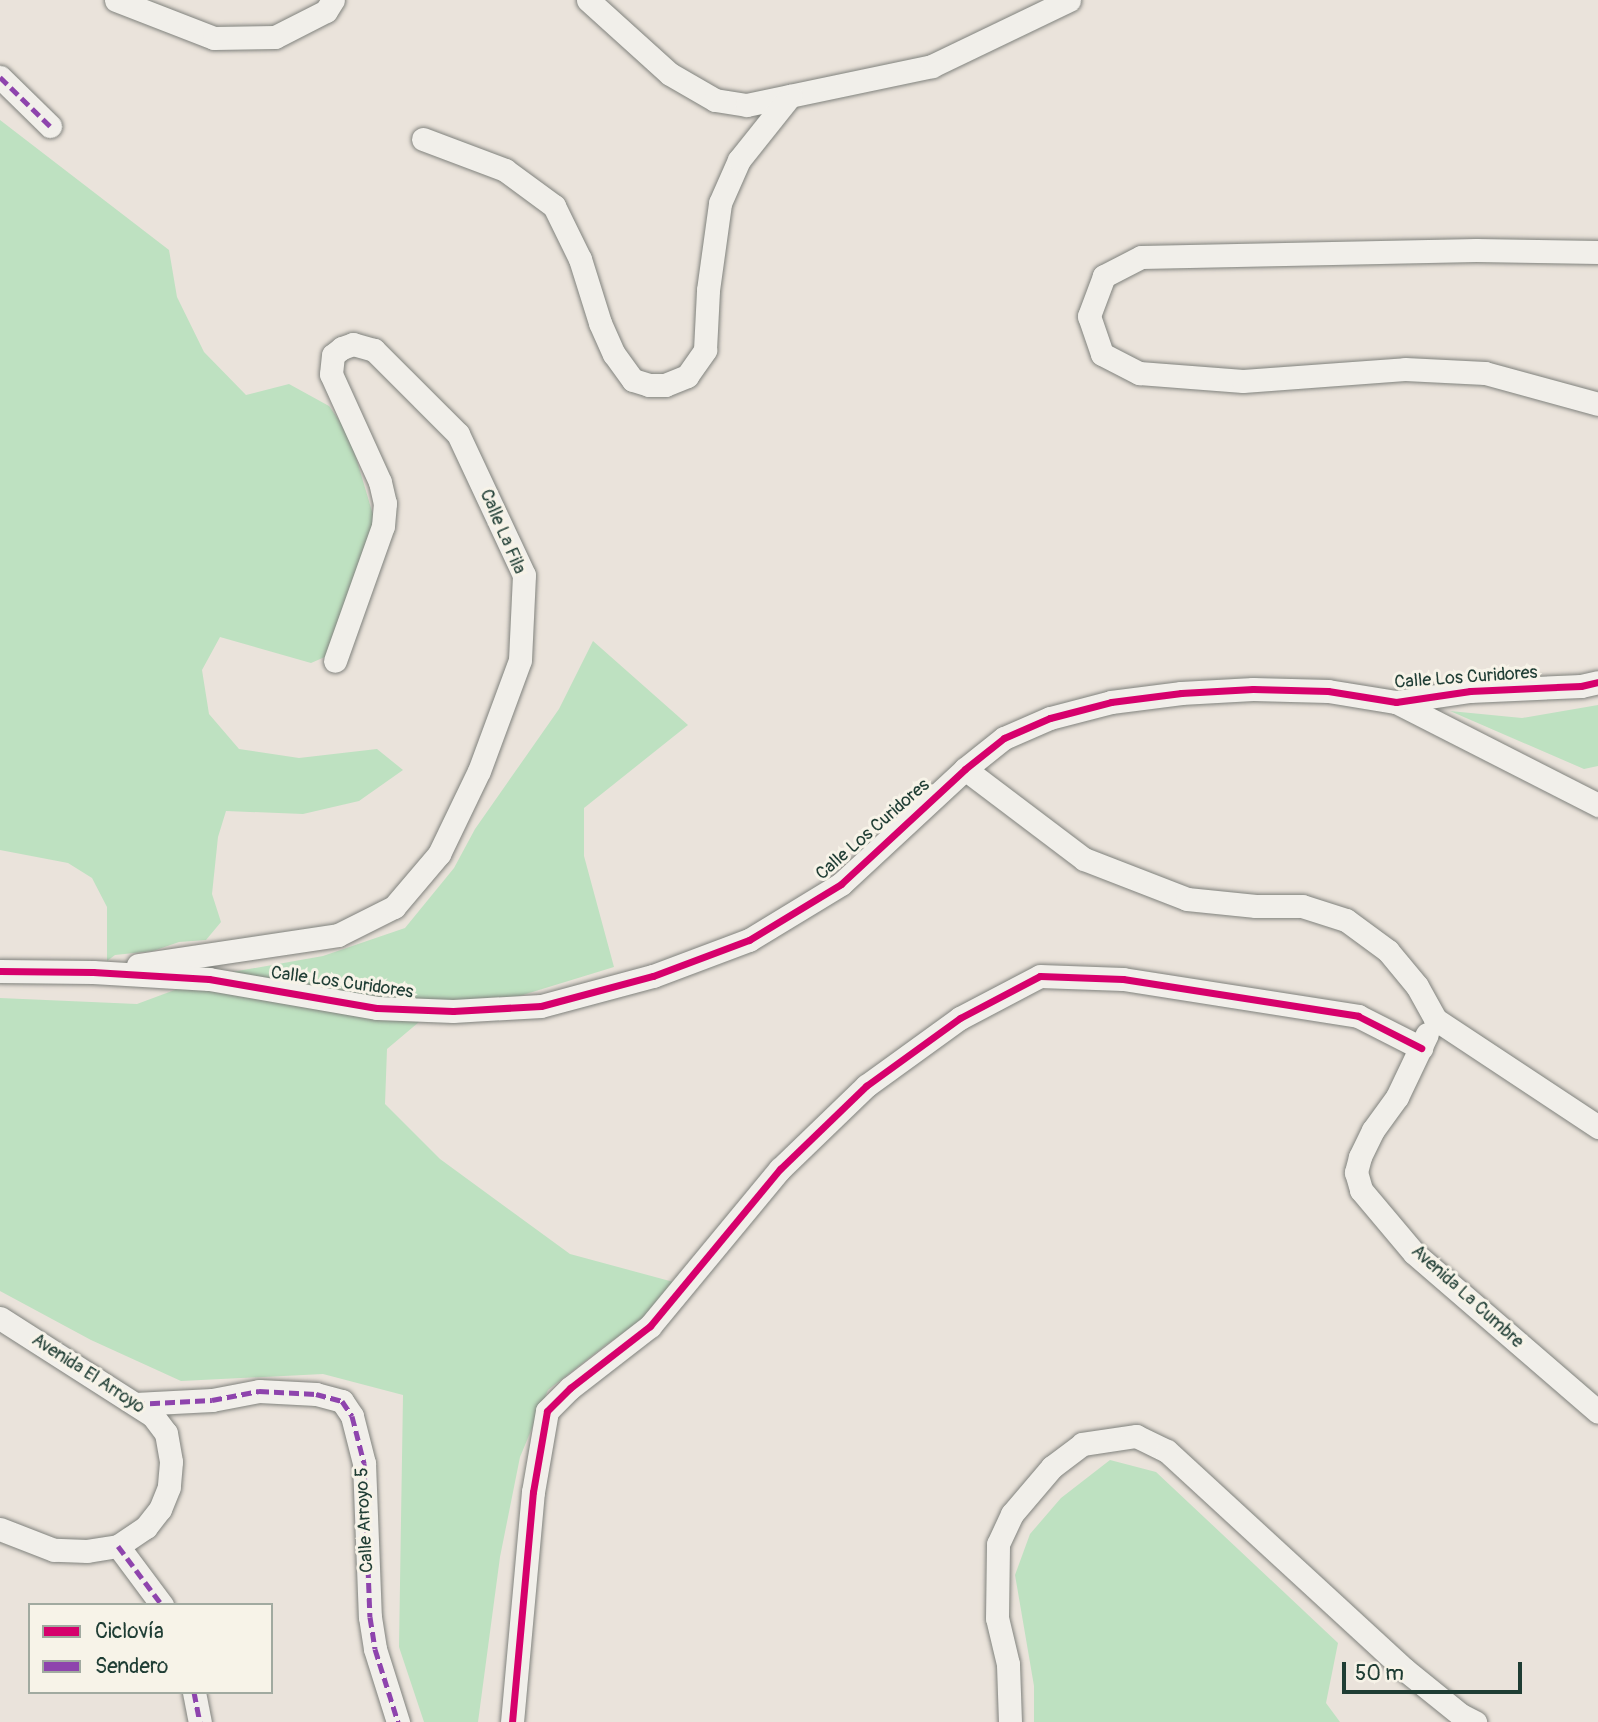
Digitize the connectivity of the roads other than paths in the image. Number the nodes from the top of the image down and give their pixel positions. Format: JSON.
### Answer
{"nodes":[{"id":1,"x":116,"y":0,"type":"edge"},
{"id":2,"x":333,"y":0,"type":"edge"},
{"id":3,"x":588,"y":0,"type":"edge"},
{"id":4,"x":1069,"y":0,"type":"edge"},
{"id":5,"x":0,"y":77,"type":"edge"},
{"id":6,"x":790,"y":96,"type":"junction"},
{"id":7,"x":50,"y":126,"type":"dead end"},
{"id":8,"x":423,"y":139,"type":"dead end"},
{"id":9,"x":1598,"y":252,"type":"edge"},
{"id":10,"x":1598,"y":404,"type":"edge"},
{"id":11,"x":335,"y":661,"type":"dead end"},
{"id":12,"x":1598,"y":682,"type":"edge"},
{"id":13,"x":1396,"y":702,"type":"junction"},
{"id":14,"x":965,"y":769,"type":"junction"},
{"id":15,"x":1598,"y":805,"type":"edge"},
{"id":16,"x":0,"y":971,"type":"edge"},
{"id":17,"x":93,"y":972,"type":"junction"},
{"id":18,"x":1435,"y":1019,"type":"junction"},
{"id":19,"x":1421,"y":1048,"type":"junction"},
{"id":20,"x":1598,"y":1127,"type":"edge"},
{"id":21,"x":0,"y":1318,"type":"edge"},
{"id":22,"x":135,"y":1404,"type":"junction"},
{"id":23,"x":1598,"y":1412,"type":"edge"},
{"id":24,"x":0,"y":1529,"type":"edge"},
{"id":25,"x":118,"y":1546,"type":"junction"},
{"id":26,"x":161,"y":1603,"type":"edge"},
{"id":27,"x":194,"y":1694,"type":"edge"},
{"id":28,"x":200,"y":1722,"type":"edge"},
{"id":29,"x":398,"y":1722,"type":"edge"},
{"id":30,"x":512,"y":1722,"type":"edge"},
{"id":31,"x":1010,"y":1722,"type":"edge"},
{"id":32,"x":1475,"y":1722,"type":"edge"}],
"edges":[{"from":1,"to":2,"type":"street"},
{"from":3,"to":6,"type":"street"},
{"from":4,"to":6,"type":"street"},
{"from":5,"to":7,"type":"street"},
{"from":6,"to":8,"type":"street"},
{"from":9,"to":10,"type":"street"},
{"from":11,"to":17,"type":"street","name":"Calle La Fila"},
{"from":12,"to":13,"type":"street","name":"Calle Los Curidores"},
{"from":13,"to":14,"type":"street","name":"Calle Los Curidores"},
{"from":13,"to":15,"type":"street"},
{"from":14,"to":17,"type":"street","name":"Calle Los Curidores"},
{"from":14,"to":18,"type":"street"},
{"from":16,"to":17,"type":"street","name":"Calle Los Curidores"},
{"from":18,"to":19,"type":"street","name":"Avenida La Cumbre"},
{"from":18,"to":20,"type":"street"},
{"from":19,"to":23,"type":"street","name":"Avenida La Cumbre"},
{"from":19,"to":30,"type":"street"},
{"from":21,"to":22,"type":"street","name":"Avenida El Arroyo"},
{"from":22,"to":25,"type":"street","name":"Avenida El Arroyo"},
{"from":22,"to":29,"type":"street","name":"Calle Arroyo 5"},
{"from":24,"to":25,"type":"street","name":"Avenida El Arroyo"},
{"from":25,"to":26,"type":"street"},
{"from":27,"to":28,"type":"street"},
{"from":31,"to":32,"type":"street"}]}
